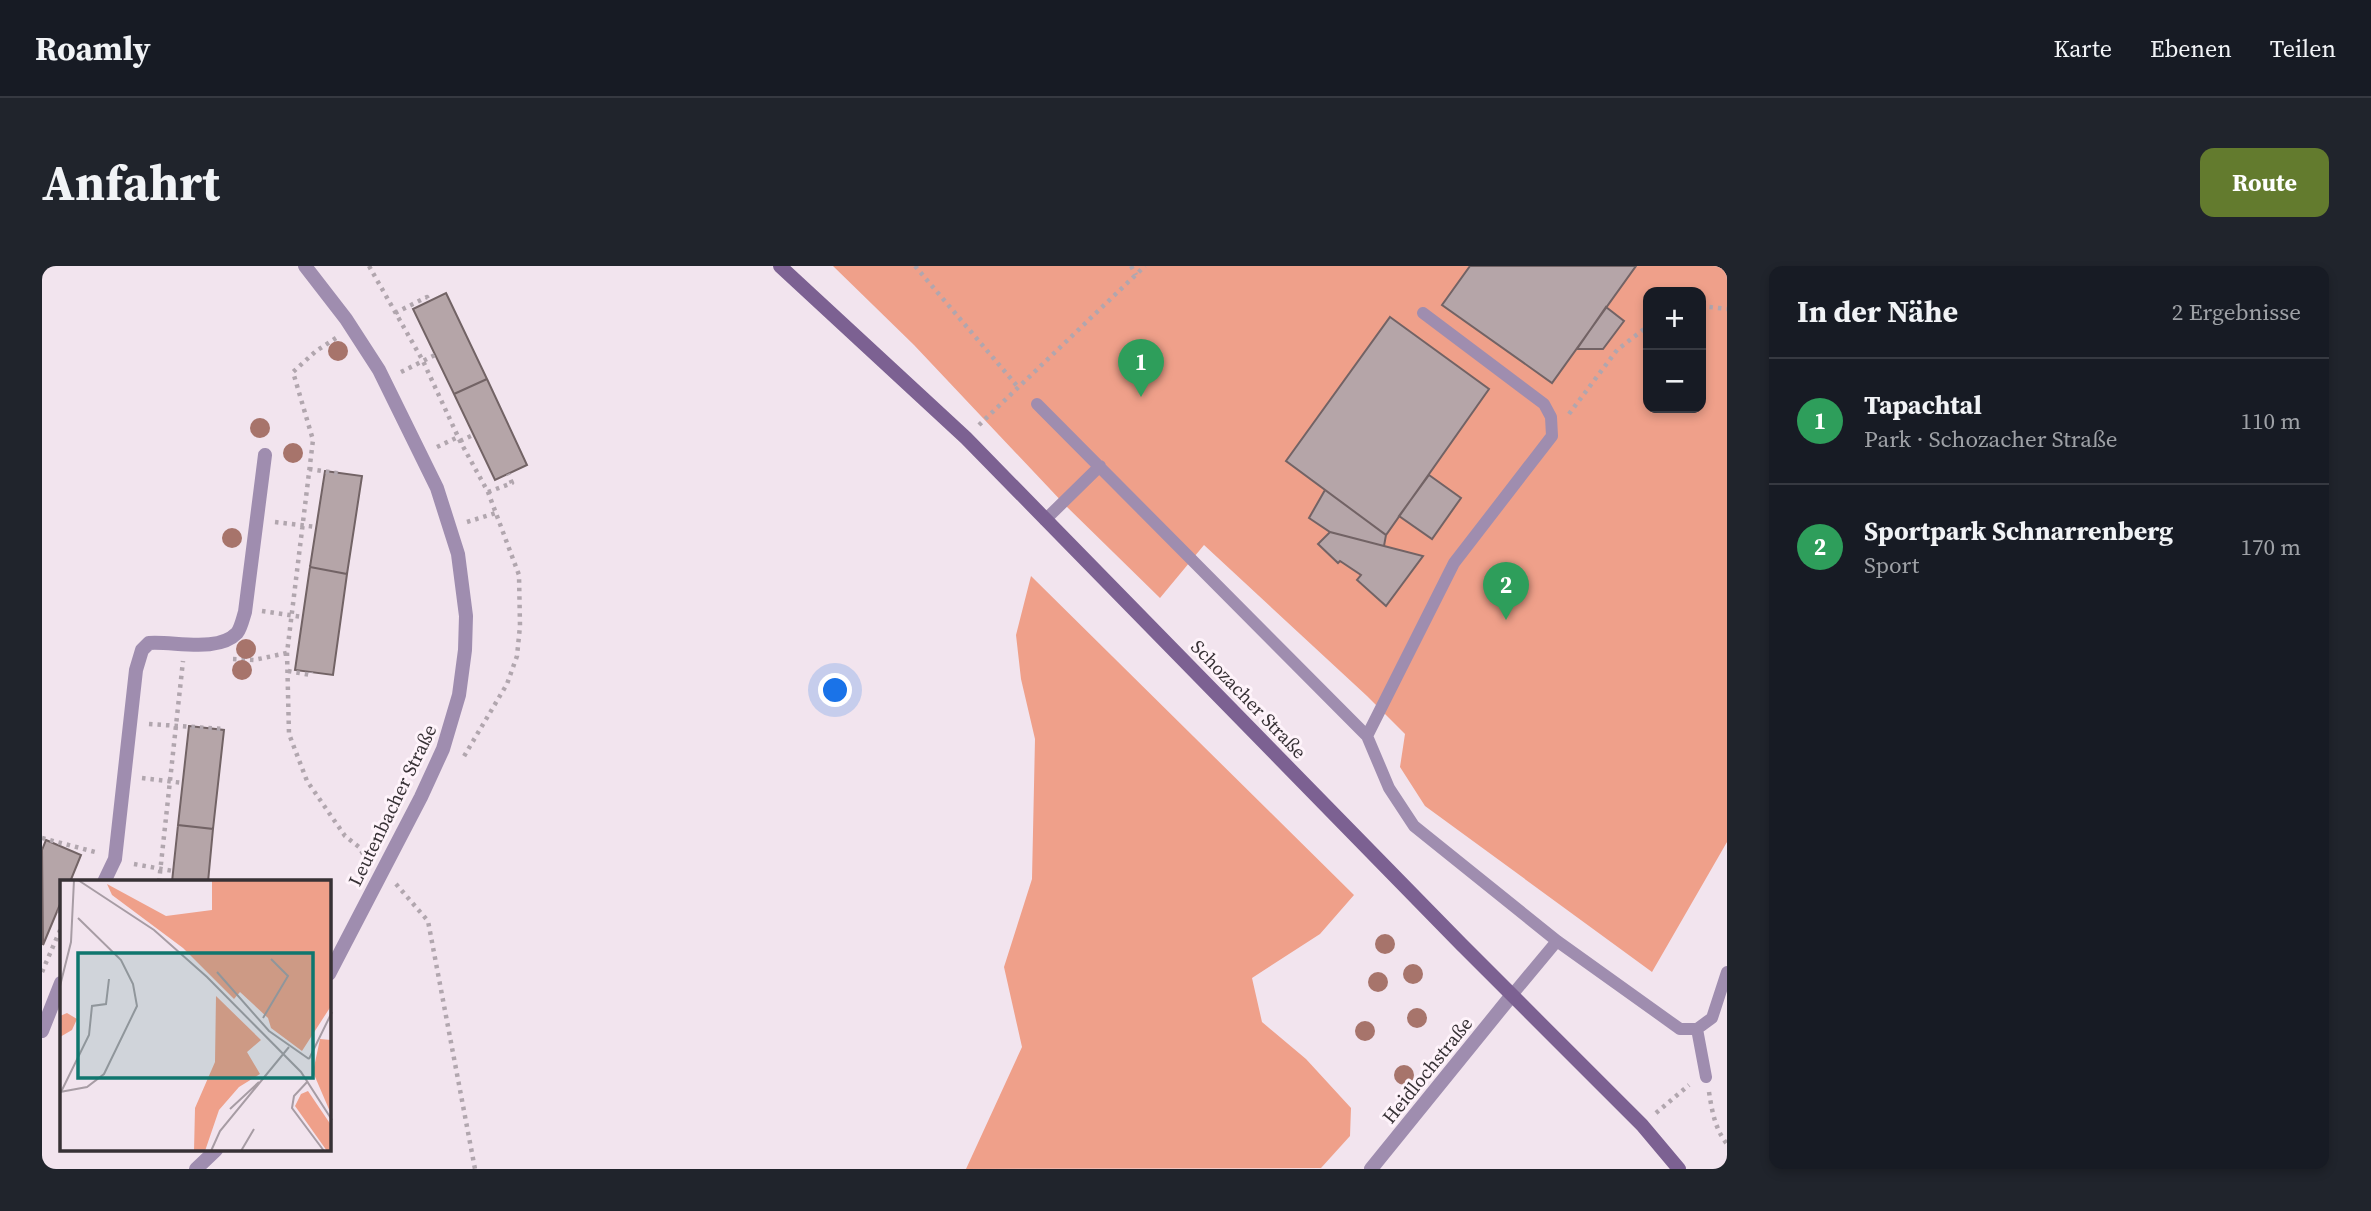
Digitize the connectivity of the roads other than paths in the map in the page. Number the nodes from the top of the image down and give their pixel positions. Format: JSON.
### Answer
{"nodes":[{"id":1,"x":304,"y":266,"type":"edge"},
{"id":2,"x":780,"y":266,"type":"edge"},
{"id":3,"x":1423,"y":313,"type":"dead end"},
{"id":4,"x":1037,"y":404,"type":"dead end"},
{"id":5,"x":265,"y":455,"type":"dead end"},
{"id":6,"x":1100,"y":466,"type":"junction"},
{"id":7,"x":1045,"y":520,"type":"junction"},
{"id":8,"x":1367,"y":736,"type":"junction"},
{"id":9,"x":105,"y":880,"type":"edge"},
{"id":10,"x":1557,"y":941,"type":"junction"},
{"id":11,"x":331,"y":970,"type":"edge"},
{"id":12,"x":1727,"y":972,"type":"edge"},
{"id":13,"x":60,"y":986,"type":"edge"},
{"id":14,"x":1512,"y":995,"type":"junction"},
{"id":15,"x":1698,"y":1029,"type":"junction"},
{"id":16,"x":42,"y":1031,"type":"edge"},
{"id":17,"x":1706,"y":1077,"type":"road end"},
{"id":18,"x":214,"y":1152,"type":"edge"},
{"id":19,"x":196,"y":1169,"type":"edge"},
{"id":20,"x":1371,"y":1169,"type":"edge"},
{"id":21,"x":1679,"y":1169,"type":"edge"}],
"edges":[{"from":1,"to":11,"type":"street","name":"Leutenbacher Straße"},
{"from":2,"to":7,"type":"main road","name":"Schozacher Straße"},
{"from":3,"to":8,"type":"lane"},
{"from":4,"to":6,"type":"lane"},
{"from":5,"to":9,"type":"street"},
{"from":6,"to":7,"type":"lane"},
{"from":6,"to":8,"type":"lane"},
{"from":7,"to":14,"type":"main road","name":"Schozacher Straße"},
{"from":8,"to":10,"type":"lane"},
{"from":10,"to":14,"type":"lane"},
{"from":10,"to":15,"type":"lane"},
{"from":12,"to":15,"type":"lane"},
{"from":13,"to":16,"type":"street"},
{"from":14,"to":20,"type":"street","name":"Heidlochstraße"},
{"from":14,"to":21,"type":"main road","name":"Schozacher Straße"},
{"from":15,"to":17,"type":"lane"},
{"from":18,"to":19,"type":"street"}]}
